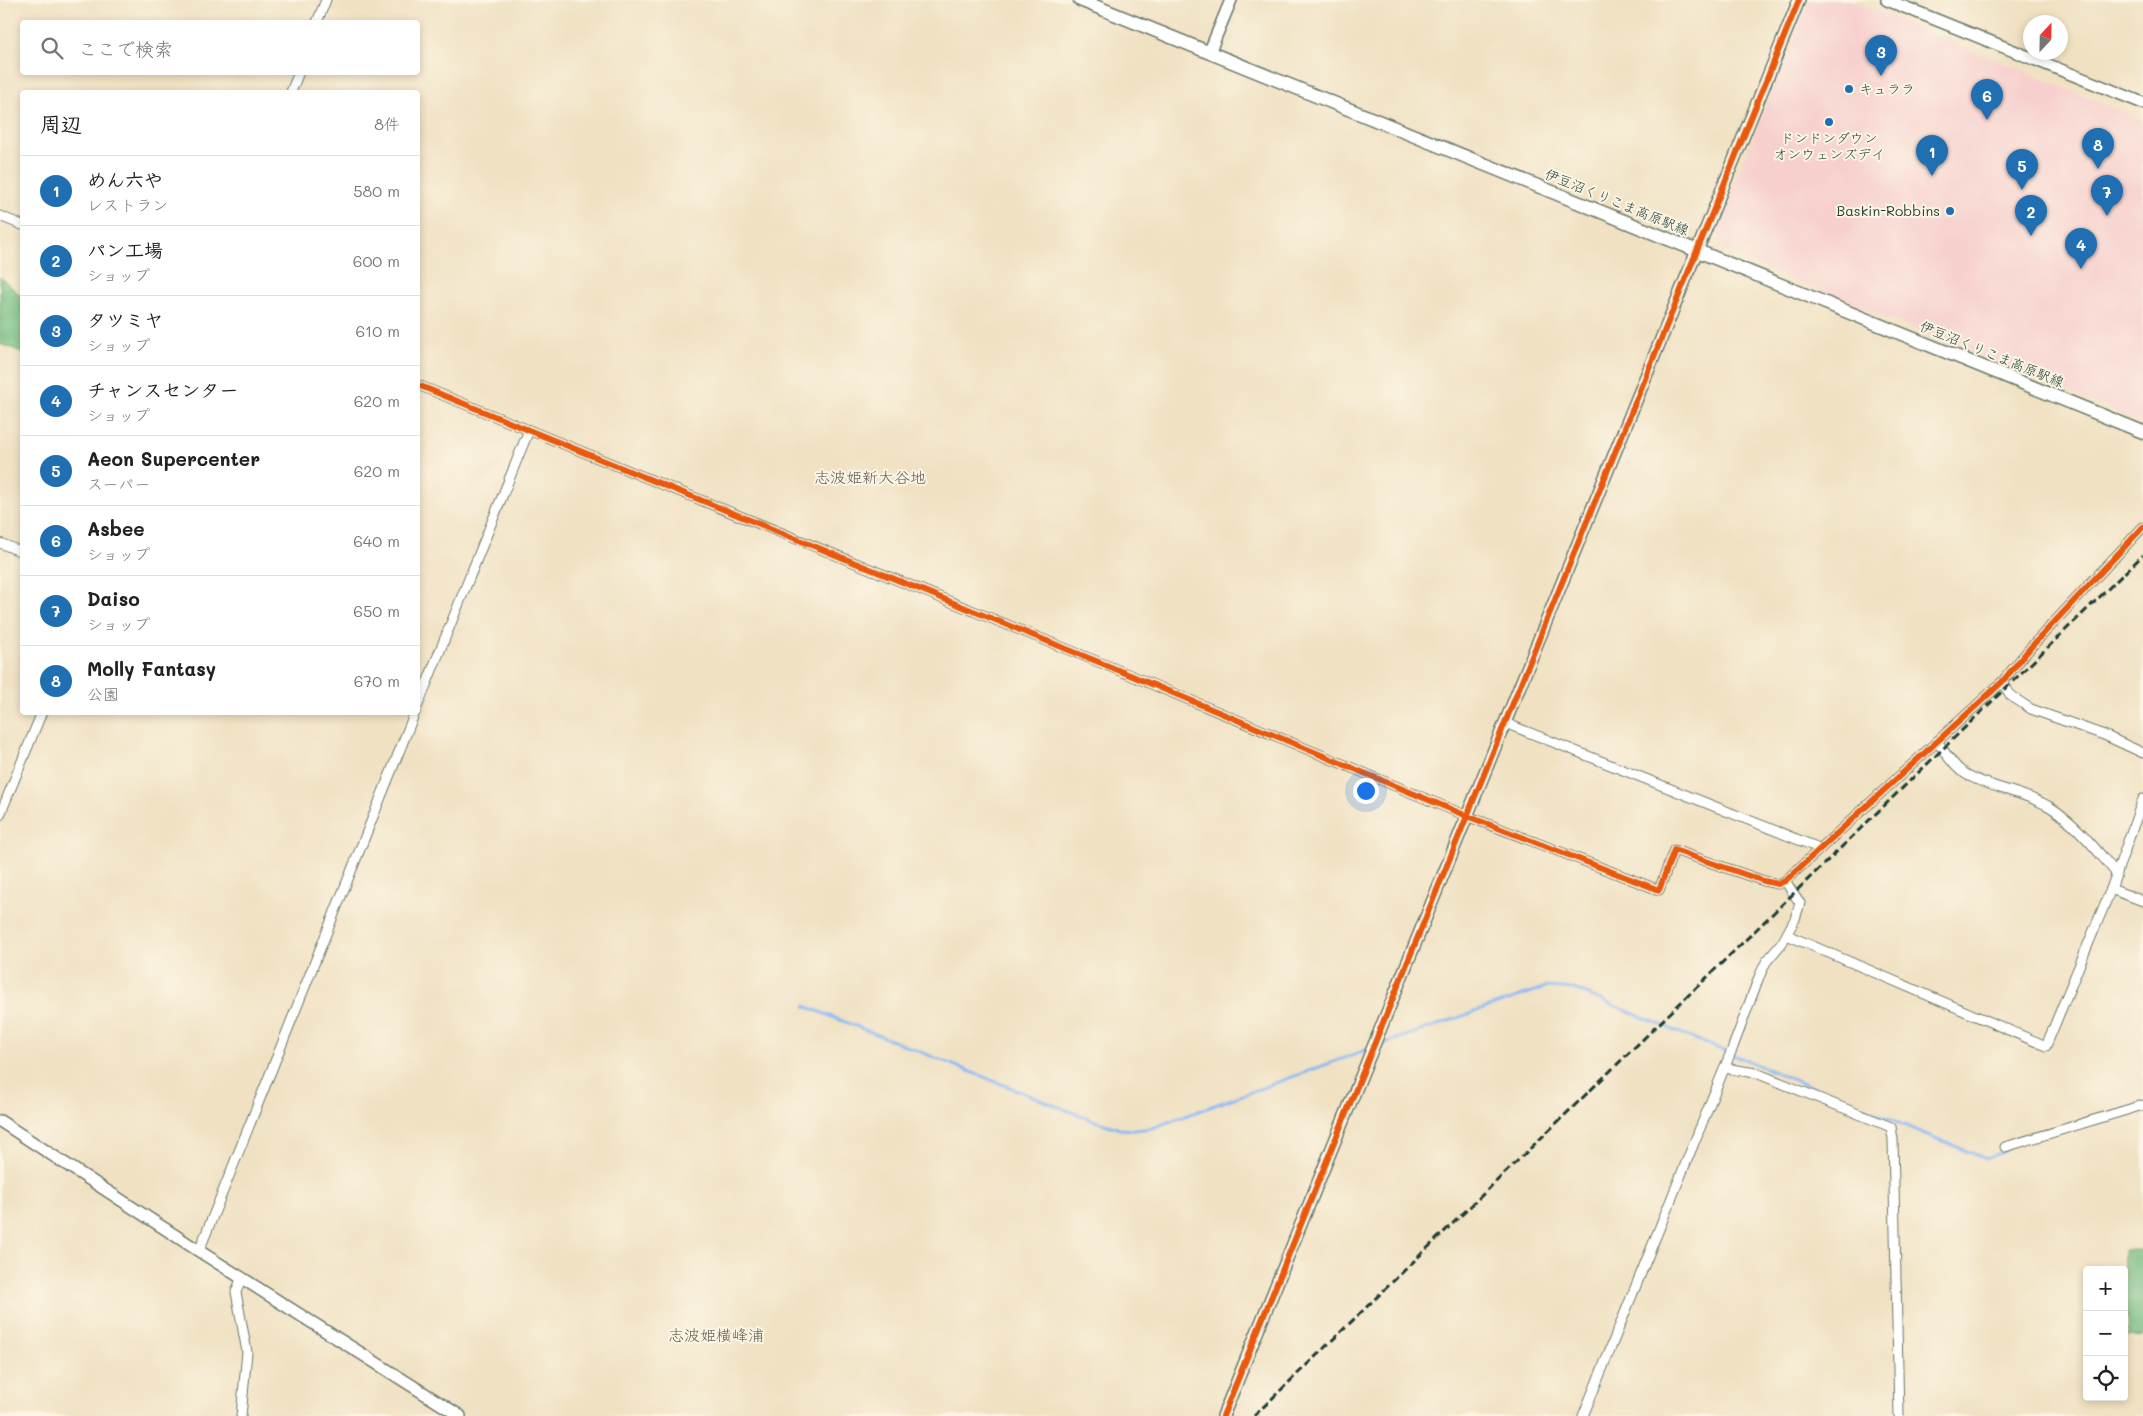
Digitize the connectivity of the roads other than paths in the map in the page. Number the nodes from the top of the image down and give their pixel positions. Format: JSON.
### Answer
{"nodes":[{"id":1,"x":326,"y":0,"type":"edge"},
{"id":2,"x":1080,"y":0,"type":"edge"},
{"id":3,"x":1231,"y":0,"type":"edge"},
{"id":4,"x":1799,"y":0,"type":"edge"},
{"id":5,"x":1887,"y":0,"type":"edge"},
{"id":6,"x":318,"y":20,"type":"edge"},
{"id":7,"x":1209,"y":52,"type":"junction"},
{"id":8,"x":298,"y":75,"type":"edge"},
{"id":9,"x":292,"y":90,"type":"edge"},
{"id":10,"x":2143,"y":104,"type":"edge"},
{"id":11,"x":0,"y":216,"type":"edge"},
{"id":12,"x":20,"y":224,"type":"edge"},
{"id":13,"x":1697,"y":251,"type":"junction"},
{"id":14,"x":420,"y":386,"type":"edge"},
{"id":15,"x":528,"y":430,"type":"junction"},
{"id":16,"x":2143,"y":432,"type":"edge"},
{"id":17,"x":2143,"y":527,"type":"edge"},
{"id":18,"x":0,"y":543,"type":"edge"},
{"id":19,"x":20,"y":551,"type":"edge"},
{"id":20,"x":2002,"y":682,"type":"junction"},
{"id":21,"x":420,"y":700,"type":"edge"},
{"id":22,"x":41,"y":715,"type":"edge"},
{"id":23,"x":414,"y":715,"type":"edge"},
{"id":24,"x":1504,"y":722,"type":"junction"},
{"id":25,"x":1937,"y":741,"type":"junction"},
{"id":26,"x":2143,"y":752,"type":"edge"},
{"id":27,"x":2143,"y":799,"type":"edge"},
{"id":28,"x":0,"y":814,"type":"edge"},
{"id":29,"x":1467,"y":816,"type":"junction"},
{"id":30,"x":1819,"y":848,"type":"junction"},
{"id":31,"x":2117,"y":874,"type":"junction"},
{"id":32,"x":1785,"y":881,"type":"junction"},
{"id":33,"x":2111,"y":889,"type":"junction"},
{"id":34,"x":2143,"y":901,"type":"edge"},
{"id":35,"x":1787,"y":935,"type":"junction"},
{"id":36,"x":1726,"y":1065,"type":"junction"},
{"id":37,"x":2143,"y":1105,"type":"edge"},
{"id":38,"x":0,"y":1122,"type":"edge"},
{"id":39,"x":2005,"y":1147,"type":"dead end"},
{"id":40,"x":199,"y":1251,"type":"junction"},
{"id":41,"x":242,"y":1277,"type":"junction"},
{"id":42,"x":241,"y":1416,"type":"edge"},
{"id":43,"x":460,"y":1416,"type":"edge"},
{"id":44,"x":1223,"y":1416,"type":"edge"},
{"id":45,"x":1583,"y":1416,"type":"edge"},
{"id":46,"x":1900,"y":1416,"type":"edge"}],
"edges":[{"from":1,"to":6,"type":"street"},
{"from":2,"to":7,"type":"main road","name":"伊豆沼くりこま高原駅線"},
{"from":3,"to":7,"type":"street"},
{"from":4,"to":13,"type":"street"},
{"from":5,"to":10,"type":"street"},
{"from":7,"to":13,"type":"main road","name":"伊豆沼くりこま高原駅線"},
{"from":8,"to":9,"type":"street"},
{"from":11,"to":12,"type":"street"},
{"from":13,"to":16,"type":"main road","name":"伊豆沼くりこま高原駅線"},
{"from":13,"to":24,"type":"street"},
{"from":14,"to":15,"type":"street"},
{"from":15,"to":21,"type":"street"},
{"from":15,"to":29,"type":"street"},
{"from":17,"to":20,"type":"street"},
{"from":18,"to":19,"type":"street"},
{"from":20,"to":25,"type":"street"},
{"from":20,"to":26,"type":"street"},
{"from":22,"to":28,"type":"street"},
{"from":23,"to":40,"type":"street"},
{"from":24,"to":29,"type":"street"},
{"from":24,"to":30,"type":"street"},
{"from":25,"to":30,"type":"street"},
{"from":25,"to":31,"type":"street"},
{"from":27,"to":31,"type":"street"},
{"from":29,"to":32,"type":"street"},
{"from":29,"to":44,"type":"street"},
{"from":30,"to":32,"type":"street"},
{"from":31,"to":33,"type":"street"},
{"from":32,"to":35,"type":"street"},
{"from":33,"to":34,"type":"street"},
{"from":33,"to":35,"type":"street"},
{"from":35,"to":36,"type":"street"},
{"from":36,"to":45,"type":"street"},
{"from":36,"to":46,"type":"street"},
{"from":37,"to":39,"type":"street"},
{"from":38,"to":40,"type":"street"},
{"from":40,"to":41,"type":"street"},
{"from":41,"to":42,"type":"street"},
{"from":41,"to":43,"type":"street"}]}
